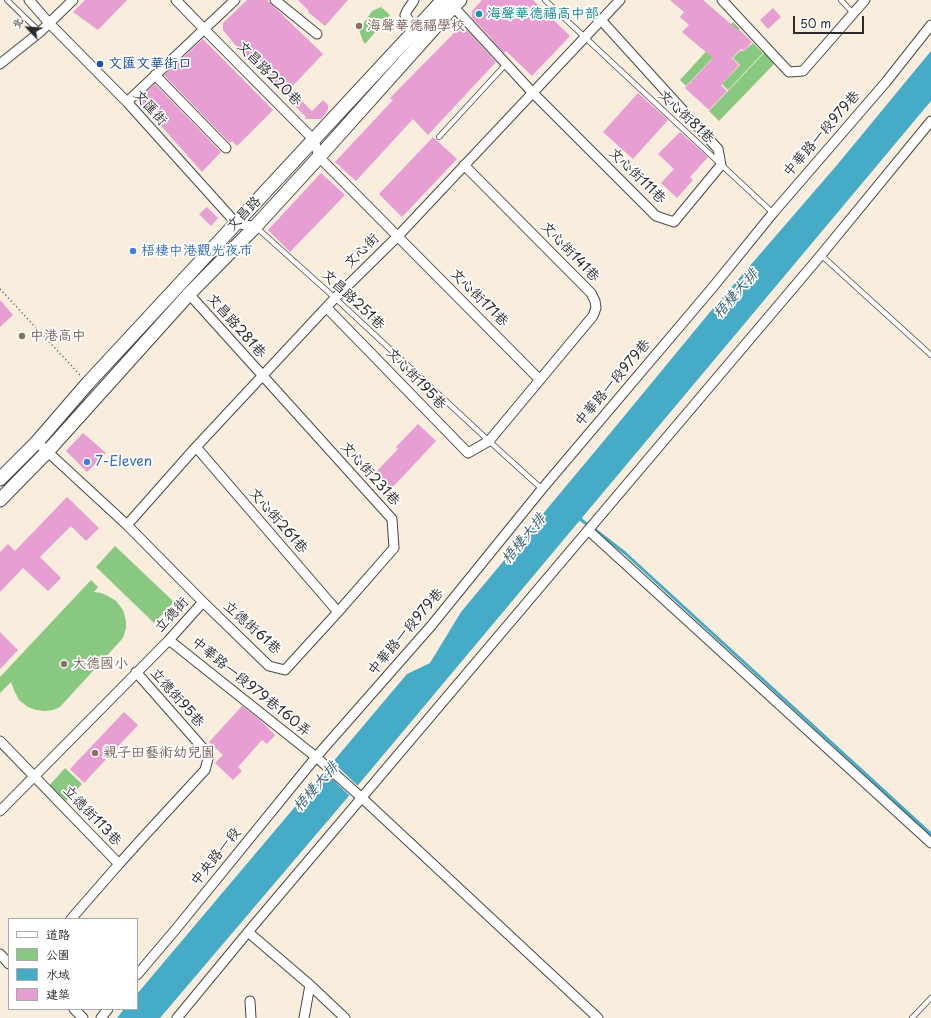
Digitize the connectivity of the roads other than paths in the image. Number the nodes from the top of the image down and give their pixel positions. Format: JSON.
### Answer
{"nodes":[{"id":1,"x":6,"y":0,"type":"edge"},
{"id":2,"x":29,"y":0,"type":"edge"},
{"id":3,"x":73,"y":0,"type":"edge"},
{"id":4,"x":176,"y":0,"type":"edge"},
{"id":5,"x":235,"y":0,"type":"edge"},
{"id":6,"x":275,"y":0,"type":"edge"},
{"id":7,"x":414,"y":0,"type":"edge"},
{"id":8,"x":545,"y":0,"type":"edge"},
{"id":9,"x":620,"y":0,"type":"edge"},
{"id":10,"x":722,"y":0,"type":"edge"},
{"id":11,"x":841,"y":0,"type":"edge"},
{"id":12,"x":864,"y":0,"type":"edge"},
{"id":13,"x":451,"y":2,"type":"edge"},
{"id":14,"x":853,"y":13,"type":"junction"},
{"id":15,"x":408,"y":19,"type":"dead end"},
{"id":16,"x":601,"y":20,"type":"junction"},
{"id":17,"x":49,"y":23,"type":"junction"},
{"id":18,"x":931,"y":25,"type":"edge"},
{"id":19,"x":204,"y":29,"type":"junction"},
{"id":20,"x":40,"y":32,"type":"junction"},
{"id":21,"x":317,"y":34,"type":"dead end"},
{"id":22,"x":584,"y":37,"type":"junction"},
{"id":23,"x":0,"y":64,"type":"edge"},
{"id":24,"x":506,"y":64,"type":"junction"},
{"id":25,"x":155,"y":75,"type":"junction"},
{"id":26,"x":532,"y":92,"type":"junction"},
{"id":27,"x":126,"y":102,"type":"junction"},
{"id":28,"x":931,"y":121,"type":"edge"},
{"id":29,"x":439,"y":137,"type":"dead end"},
{"id":30,"x":314,"y":140,"type":"junction"},
{"id":31,"x":226,"y":148,"type":"dead end"},
{"id":32,"x":320,"y":157,"type":"junction"},
{"id":33,"x":464,"y":165,"type":"junction"},
{"id":34,"x":720,"y":165,"type":"junction"},
{"id":35,"x":773,"y":213,"type":"junction"},
{"id":36,"x":236,"y":223,"type":"junction"},
{"id":37,"x":255,"y":226,"type":"junction"},
{"id":38,"x":398,"y":236,"type":"junction"},
{"id":39,"x":821,"y":255,"type":"junction"},
{"id":40,"x":189,"y":294,"type":"junction"},
{"id":41,"x":335,"y":298,"type":"junction"},
{"id":42,"x":327,"y":308,"type":"junction"},
{"id":43,"x":931,"y":356,"type":"edge"},
{"id":44,"x":263,"y":376,"type":"junction"},
{"id":45,"x":540,"y":380,"type":"junction"},
{"id":46,"x":489,"y":441,"type":"junction"},
{"id":47,"x":37,"y":442,"type":"junction"},
{"id":48,"x":196,"y":447,"type":"junction"},
{"id":49,"x":47,"y":452,"type":"junction"},
{"id":50,"x":0,"y":479,"type":"edge"},
{"id":51,"x":542,"y":489,"type":"junction"},
{"id":52,"x":0,"y":500,"type":"edge"},
{"id":53,"x":127,"y":525,"type":"junction"},
{"id":54,"x":588,"y":530,"type":"junction"},
{"id":55,"x":203,"y":602,"type":"junction"},
{"id":56,"x":338,"y":612,"type":"junction"},
{"id":57,"x":169,"y":640,"type":"junction"},
{"id":58,"x":285,"y":670,"type":"joint"},
{"id":59,"x":136,"y":672,"type":"junction"},
{"id":60,"x":0,"y":741,"type":"edge"},
{"id":61,"x":316,"y":757,"type":"junction"},
{"id":62,"x":34,"y":776,"type":"junction"},
{"id":63,"x":362,"y":798,"type":"junction"},
{"id":64,"x":0,"y":811,"type":"edge"},
{"id":65,"x":146,"y":834,"type":"joint"},
{"id":66,"x":931,"y":843,"type":"edge"},
{"id":67,"x":119,"y":864,"type":"junction"},
{"id":68,"x":72,"y":918,"type":"edge"},
{"id":69,"x":248,"y":932,"type":"junction"},
{"id":70,"x":0,"y":954,"type":"edge"},
{"id":71,"x":8,"y":963,"type":"edge"},
{"id":72,"x":138,"y":974,"type":"edge"},
{"id":73,"x":310,"y":985,"type":"junction"},
{"id":74,"x":931,"y":998,"type":"edge"},
{"id":75,"x":250,"y":1000,"type":"dead end"},
{"id":76,"x":75,"y":1010,"type":"edge"},
{"id":77,"x":107,"y":1010,"type":"edge"},
{"id":78,"x":83,"y":1018,"type":"edge"},
{"id":79,"x":101,"y":1018,"type":"edge"},
{"id":80,"x":178,"y":1018,"type":"edge"},
{"id":81,"x":251,"y":1018,"type":"edge"},
{"id":82,"x":304,"y":1018,"type":"edge"},
{"id":83,"x":345,"y":1018,"type":"edge"},
{"id":84,"x":598,"y":1018,"type":"edge"},
{"id":85,"x":912,"y":1018,"type":"edge"}],
"edges":[{"from":1,"to":20,"type":"lane"},
{"from":2,"to":17,"type":"street","name":"文匯街"},
{"from":3,"to":17,"type":"street"},
{"from":4,"to":19,"type":"street","name":"文昌路220巷"},
{"from":5,"to":19,"type":"street"},
{"from":6,"to":21,"type":"street"},
{"from":7,"to":15,"type":"street"},
{"from":8,"to":22,"type":"lane","name":"文心街81巷"},
{"from":9,"to":16,"type":"street","name":"文心街"},
{"from":10,"to":14,"type":"street"},
{"from":11,"to":14,"type":"lane"},
{"from":12,"to":14,"type":"street"},
{"from":13,"to":24,"type":"street"},
{"from":13,"to":30,"type":"street","name":"文昌路"},
{"from":13,"to":32,"type":"street","name":"文昌路"},
{"from":16,"to":22,"type":"street","name":"文心街"},
{"from":16,"to":34,"type":"street"},
{"from":17,"to":20,"type":"street"},
{"from":17,"to":27,"type":"street","name":"文匯街"},
{"from":18,"to":35,"type":"street","name":"中華路一段979巷"},
{"from":19,"to":25,"type":"street"},
{"from":19,"to":30,"type":"street","name":"文昌路220巷"},
{"from":20,"to":23,"type":"street"},
{"from":22,"to":26,"type":"street","name":"文心街"},
{"from":22,"to":34,"type":"lane","name":"文心街81巷"},
{"from":24,"to":26,"type":"street"},
{"from":24,"to":29,"type":"lane"},
{"from":25,"to":27,"type":"street"},
{"from":25,"to":31,"type":"street"},
{"from":26,"to":33,"type":"street","name":"文心街"},
{"from":26,"to":34,"type":"street","name":"文心街111巷"},
{"from":27,"to":36,"type":"street","name":"文匯街"},
{"from":28,"to":39,"type":"street"},
{"from":30,"to":32,"type":"street"},
{"from":30,"to":36,"type":"street","name":"文昌路"},
{"from":32,"to":37,"type":"street","name":"文昌路"},
{"from":32,"to":38,"type":"street","name":"文心街171巷"},
{"from":33,"to":38,"type":"street","name":"文心街"},
{"from":33,"to":45,"type":"street","name":"文心街141巷"},
{"from":34,"to":35,"type":"lane","name":"文心街81巷"},
{"from":35,"to":51,"type":"street","name":"中華路一段979巷"},
{"from":36,"to":37,"type":"street"},
{"from":36,"to":47,"type":"street","name":"文昌路"},
{"from":37,"to":40,"type":"street","name":"文昌路"},
{"from":37,"to":41,"type":"lane","name":"文昌路251巷"},
{"from":38,"to":41,"type":"street","name":"文心街"},
{"from":38,"to":45,"type":"street","name":"文心街171巷"},
{"from":39,"to":43,"type":"lane"},
{"from":39,"to":54,"type":"street"},
{"from":40,"to":44,"type":"street","name":"文昌路281巷"},
{"from":40,"to":49,"type":"street","name":"文昌路"},
{"from":41,"to":42,"type":"street","name":"文心街"},
{"from":41,"to":46,"type":"lane","name":"文昌路251巷"},
{"from":42,"to":44,"type":"street","name":"文心街"},
{"from":42,"to":46,"type":"street","name":"文心街195巷"},
{"from":44,"to":48,"type":"street","name":"文心街"},
{"from":44,"to":56,"type":"street","name":"文心街231巷"},
{"from":45,"to":46,"type":"street","name":"文心街141巷"},
{"from":46,"to":51,"type":"lane","name":"文昌路251巷"},
{"from":47,"to":49,"type":"street","name":"立德街"},
{"from":47,"to":50,"type":"street","name":"文昌路"},
{"from":48,"to":53,"type":"street","name":"文心街"},
{"from":48,"to":56,"type":"street","name":"文心街261巷"},
{"from":49,"to":52,"type":"street","name":"文昌路"},
{"from":49,"to":53,"type":"street","name":"立德街"},
{"from":51,"to":61,"type":"street","name":"中華路一段979巷"},
{"from":53,"to":55,"type":"street","name":"立德街"},
{"from":54,"to":63,"type":"street"},
{"from":54,"to":66,"type":"street"},
{"from":55,"to":57,"type":"street","name":"立德街"},
{"from":55,"to":58,"type":"street","name":"立德街61巷"},
{"from":56,"to":58,"type":"street","name":"文心街231巷"},
{"from":57,"to":59,"type":"street","name":"立德街"},
{"from":57,"to":61,"type":"street","name":"中華路一段979巷160弄"},
{"from":59,"to":62,"type":"street","name":"立德街"},
{"from":59,"to":65,"type":"street","name":"立德街95巷"},
{"from":60,"to":62,"type":"street","name":"立德街113巷"},
{"from":61,"to":63,"type":"street","name":"中華路一段979巷160弄"},
{"from":61,"to":72,"type":"street","name":"中央路一段"},
{"from":62,"to":64,"type":"street","name":"立德街"},
{"from":62,"to":67,"type":"street","name":"立德街113巷"},
{"from":63,"to":69,"type":"street"},
{"from":63,"to":84,"type":"street","name":"中華路一段979巷160弄"},
{"from":65,"to":67,"type":"street","name":"立德街113巷"},
{"from":67,"to":68,"type":"street"},
{"from":69,"to":73,"type":"street"},
{"from":69,"to":80,"type":"street"},
{"from":70,"to":71,"type":"street"},
{"from":73,"to":82,"type":"street"},
{"from":73,"to":83,"type":"street"},
{"from":74,"to":85,"type":"lane"},
{"from":75,"to":81,"type":"street"},
{"from":76,"to":78,"type":"street"},
{"from":77,"to":79,"type":"street"}]}
